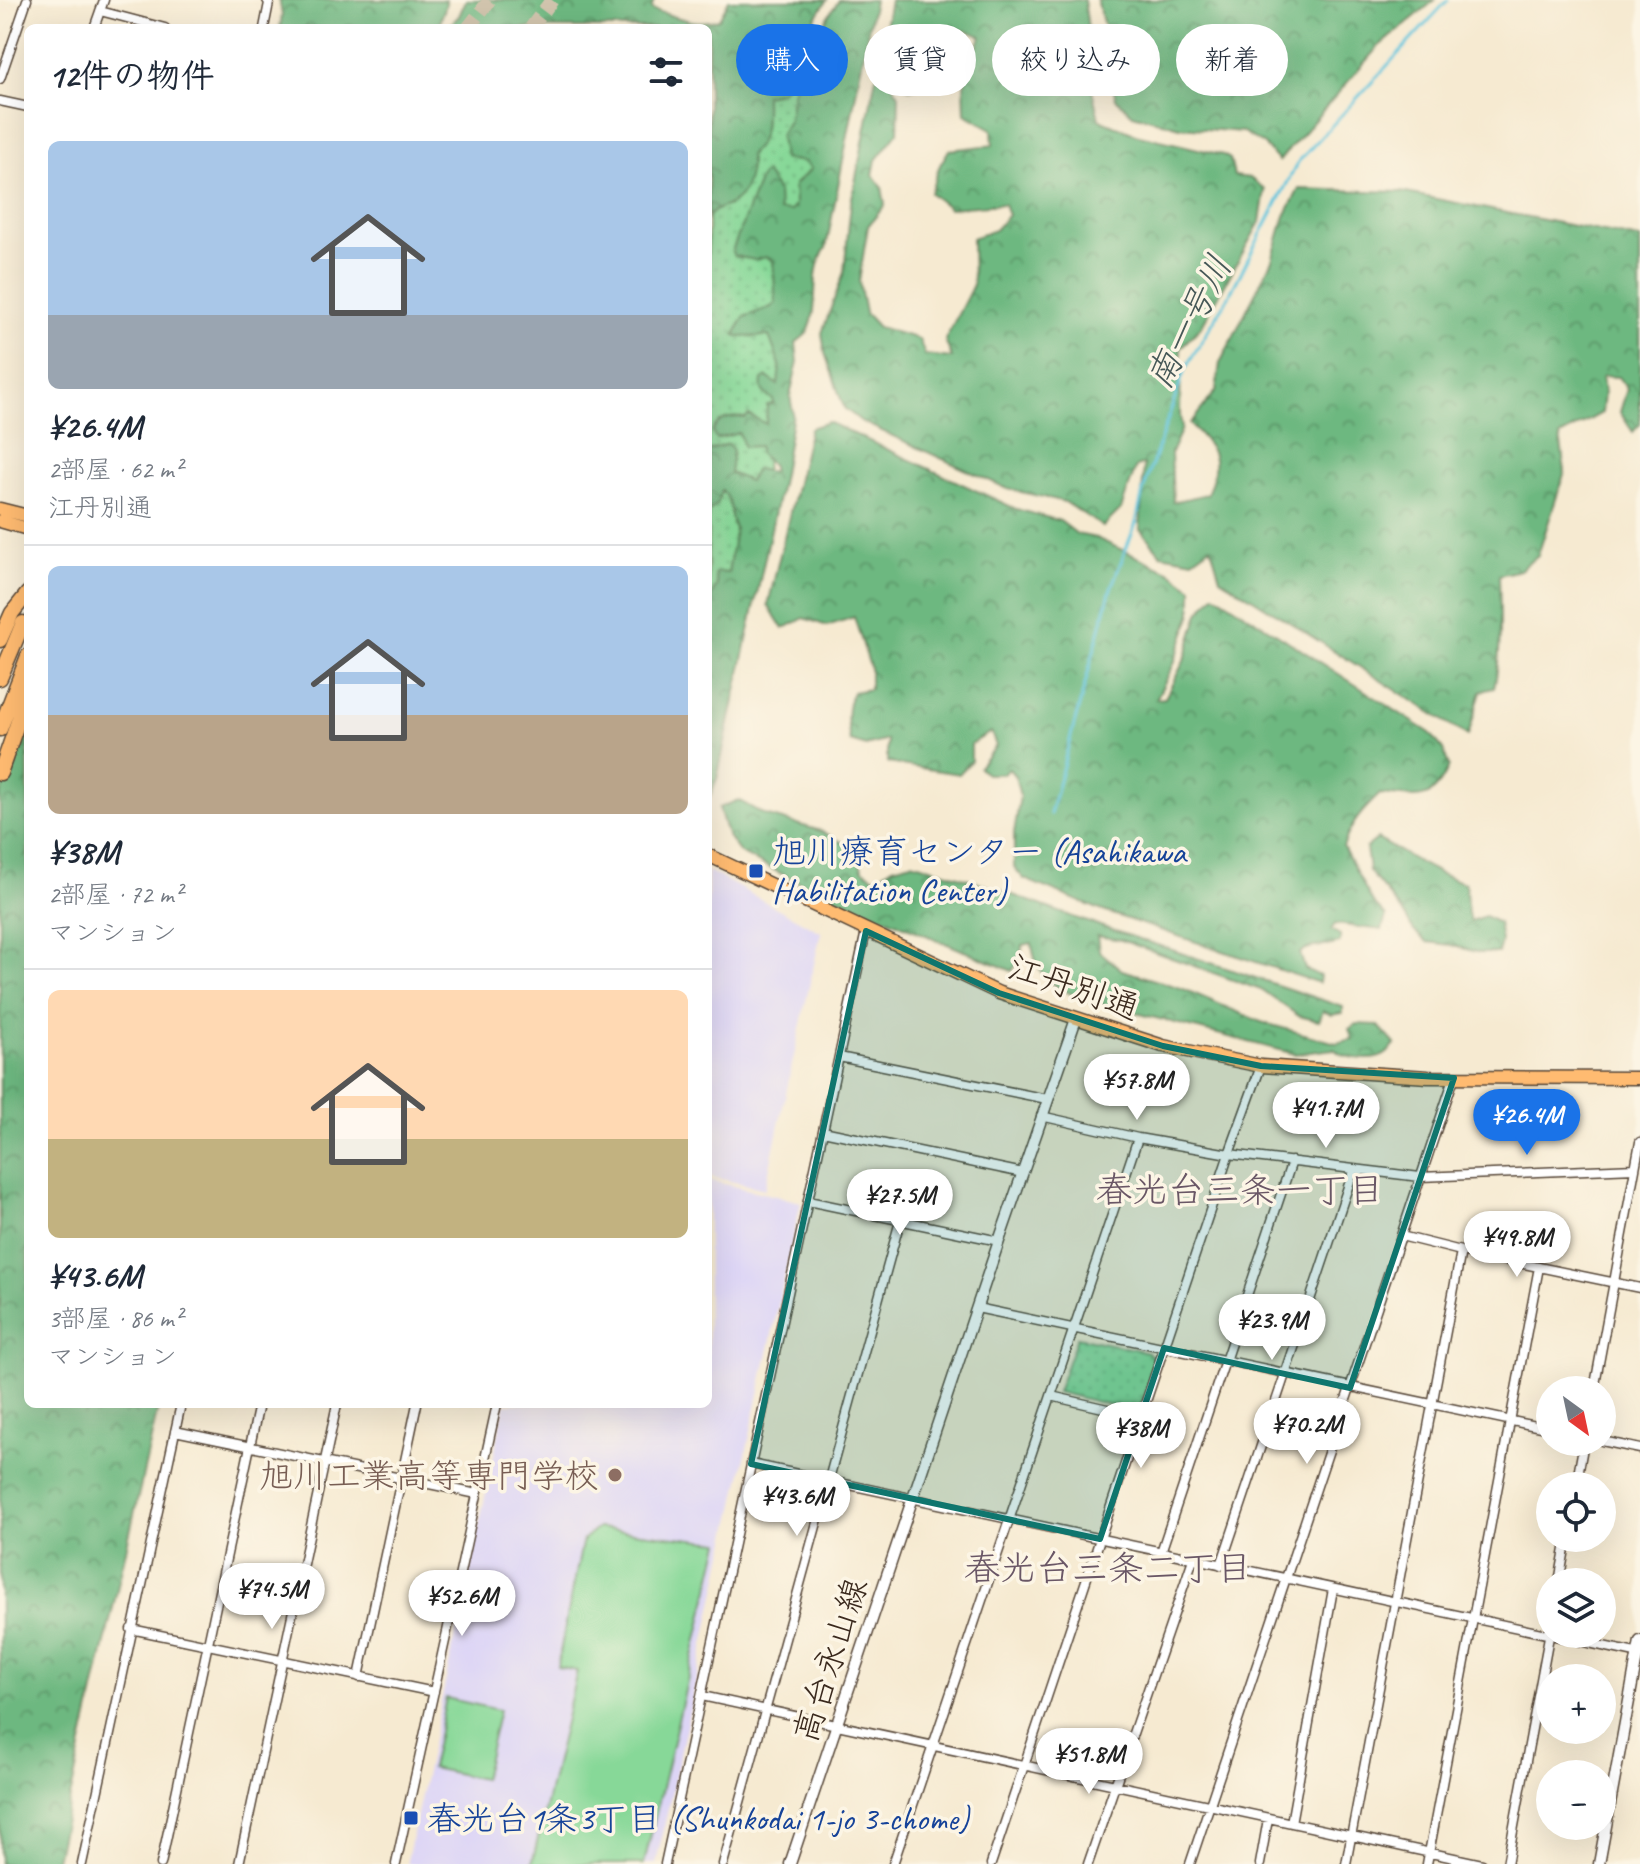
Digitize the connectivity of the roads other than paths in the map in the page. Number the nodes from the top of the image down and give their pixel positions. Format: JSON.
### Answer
{"nodes":[{"id":1,"x":27,"y":0,"type":"edge"},
{"id":2,"x":104,"y":0,"type":"edge"},
{"id":3,"x":267,"y":0,"type":"edge"},
{"id":4,"x":100,"y":11,"type":"junction"},
{"id":5,"x":95,"y":24,"type":"edge"},
{"id":6,"x":150,"y":24,"type":"edge"},
{"id":7,"x":265,"y":24,"type":"edge"},
{"id":8,"x":0,"y":79,"type":"edge"},
{"id":9,"x":0,"y":101,"type":"edge"},
{"id":10,"x":24,"y":106,"type":"edge"},
{"id":11,"x":0,"y":509,"type":"edge"},
{"id":12,"x":24,"y":515,"type":"edge"},
{"id":13,"x":0,"y":521,"type":"edge"},
{"id":14,"x":24,"y":528,"type":"edge"},
{"id":15,"x":24,"y":598,"type":"edge"},
{"id":16,"x":23,"y":623,"type":"dead end"},
{"id":17,"x":0,"y":640,"type":"edge"},
{"id":18,"x":24,"y":666,"type":"edge"},
{"id":19,"x":0,"y":678,"type":"edge"},
{"id":20,"x":24,"y":704,"type":"edge"},
{"id":21,"x":0,"y":729,"type":"edge"},
{"id":22,"x":0,"y":773,"type":"edge"},
{"id":23,"x":712,"y":857,"type":"edge"},
{"id":24,"x":866,"y":931,"type":"junction"},
{"id":25,"x":1076,"y":1019,"type":"junction"},
{"id":26,"x":839,"y":1057,"type":"junction"},
{"id":27,"x":1261,"y":1066,"type":"junction"},
{"id":28,"x":1454,"y":1078,"type":"junction"},
{"id":29,"x":1640,"y":1078,"type":"edge"},
{"id":30,"x":1047,"y":1099,"type":"junction"},
{"id":31,"x":1041,"y":1116,"type":"junction"},
{"id":32,"x":823,"y":1131,"type":"junction"},
{"id":33,"x":1138,"y":1138,"type":"junction"},
{"id":34,"x":1640,"y":1142,"type":"edge"},
{"id":35,"x":1229,"y":1154,"type":"junction"},
{"id":36,"x":1292,"y":1161,"type":"junction"},
{"id":37,"x":1635,"y":1168,"type":"junction"},
{"id":38,"x":1354,"y":1169,"type":"junction"},
{"id":39,"x":1023,"y":1173,"type":"junction"},
{"id":40,"x":1420,"y":1177,"type":"junction"},
{"id":41,"x":808,"y":1201,"type":"junction"},
{"id":42,"x":900,"y":1221,"type":"junction"},
{"id":43,"x":1401,"y":1236,"type":"junction"},
{"id":44,"x":999,"y":1241,"type":"junction"},
{"id":45,"x":1461,"y":1251,"type":"junction"},
{"id":46,"x":1539,"y":1267,"type":"junction"},
{"id":47,"x":1615,"y":1283,"type":"junction"},
{"id":48,"x":1640,"y":1288,"type":"edge"},
{"id":49,"x":977,"y":1308,"type":"junction"},
{"id":50,"x":1073,"y":1329,"type":"junction"},
{"id":51,"x":1164,"y":1348,"type":"junction"},
{"id":52,"x":1226,"y":1361,"type":"junction"},
{"id":53,"x":1285,"y":1373,"type":"junction"},
{"id":54,"x":1597,"y":1376,"type":"edge"},
{"id":55,"x":1350,"y":1388,"type":"junction"},
{"id":56,"x":1051,"y":1396,"type":"junction"},
{"id":57,"x":1433,"y":1405,"type":"junction"},
{"id":58,"x":180,"y":1408,"type":"edge"},
{"id":59,"x":258,"y":1408,"type":"edge"},
{"id":60,"x":336,"y":1408,"type":"edge"},
{"id":61,"x":416,"y":1408,"type":"edge"},
{"id":62,"x":496,"y":1408,"type":"edge"},
{"id":63,"x":1142,"y":1417,"type":"junction"},
{"id":64,"x":1509,"y":1420,"type":"junction"},
{"id":65,"x":1536,"y":1426,"type":"edge"},
{"id":66,"x":175,"y":1431,"type":"junction"},
{"id":67,"x":1616,"y":1444,"type":"edge"},
{"id":68,"x":250,"y":1446,"type":"junction"},
{"id":69,"x":1640,"y":1449,"type":"edge"},
{"id":70,"x":324,"y":1462,"type":"junction"},
{"id":71,"x":751,"y":1464,"type":"junction"},
{"id":72,"x":401,"y":1479,"type":"junction"},
{"id":73,"x":829,"y":1481,"type":"junction"},
{"id":74,"x":477,"y":1494,"type":"junction"},
{"id":75,"x":912,"y":1499,"type":"junction"},
{"id":76,"x":1010,"y":1519,"type":"junction"},
{"id":77,"x":1100,"y":1539,"type":"junction"},
{"id":78,"x":1161,"y":1552,"type":"junction"},
{"id":79,"x":1193,"y":1559,"type":"junction"},
{"id":80,"x":1221,"y":1565,"type":"junction"},
{"id":81,"x":1286,"y":1578,"type":"junction"},
{"id":82,"x":1333,"y":1589,"type":"junction"},
{"id":83,"x":1395,"y":1603,"type":"junction"},
{"id":84,"x":1473,"y":1619,"type":"junction"},
{"id":85,"x":131,"y":1629,"type":"junction"},
{"id":86,"x":1536,"y":1630,"type":"edge"},
{"id":87,"x":1640,"y":1641,"type":"edge"},
{"id":88,"x":208,"y":1645,"type":"junction"},
{"id":89,"x":1547,"y":1648,"type":"edge"},
{"id":90,"x":1615,"y":1648,"type":"edge"},
{"id":91,"x":1639,"y":1654,"type":"edge"},
{"id":92,"x":282,"y":1661,"type":"junction"},
{"id":93,"x":359,"y":1677,"type":"junction"},
{"id":94,"x":434,"y":1692,"type":"junction"},
{"id":95,"x":702,"y":1696,"type":"junction"},
{"id":96,"x":767,"y":1711,"type":"junction"},
{"id":97,"x":837,"y":1727,"type":"junction"},
{"id":98,"x":934,"y":1746,"type":"junction"},
{"id":99,"x":1023,"y":1766,"type":"junction"},
{"id":100,"x":1115,"y":1785,"type":"junction"},
{"id":101,"x":1209,"y":1806,"type":"junction"},
{"id":102,"x":1268,"y":1819,"type":"junction"},
{"id":103,"x":1291,"y":1823,"type":"junction"},
{"id":104,"x":1352,"y":1836,"type":"junction"},
{"id":105,"x":1429,"y":1853,"type":"junction"},
{"id":106,"x":82,"y":1864,"type":"edge"},
{"id":107,"x":161,"y":1864,"type":"edge"},
{"id":108,"x":239,"y":1864,"type":"edge"},
{"id":109,"x":396,"y":1864,"type":"edge"},
{"id":110,"x":665,"y":1864,"type":"edge"},
{"id":111,"x":723,"y":1864,"type":"edge"},
{"id":112,"x":790,"y":1864,"type":"edge"},
{"id":113,"x":893,"y":1864,"type":"edge"},
{"id":114,"x":991,"y":1864,"type":"edge"},
{"id":115,"x":1088,"y":1864,"type":"edge"},
{"id":116,"x":1190,"y":1864,"type":"edge"},
{"id":117,"x":1260,"y":1864,"type":"edge"},
{"id":118,"x":1346,"y":1864,"type":"edge"},
{"id":119,"x":1427,"y":1864,"type":"edge"},
{"id":120,"x":1482,"y":1864,"type":"edge"},
{"id":121,"x":1507,"y":1864,"type":"edge"},
{"id":122,"x":1599,"y":1864,"type":"edge"}],
"edges":[{"from":1,"to":8,"type":"street"},
{"from":2,"to":4,"type":"street"},
{"from":3,"to":7,"type":"street"},
{"from":4,"to":5,"type":"street"},
{"from":4,"to":6,"type":"street"},
{"from":9,"to":10,"type":"street"},
{"from":11,"to":12,"type":"main road"},
{"from":13,"to":14,"type":"main road"},
{"from":15,"to":17,"type":"highway"},
{"from":16,"to":19,"type":"highway"},
{"from":18,"to":21,"type":"highway"},
{"from":20,"to":22,"type":"highway"},
{"from":23,"to":24,"type":"main road","name":"江丹別通"},
{"from":24,"to":25,"type":"main road","name":"江丹別通"},
{"from":24,"to":26,"type":"street"},
{"from":25,"to":27,"type":"main road","name":"江丹別通"},
{"from":25,"to":30,"type":"street","name":"高台永山線"},
{"from":26,"to":30,"type":"street"},
{"from":26,"to":32,"type":"street"},
{"from":27,"to":28,"type":"main road","name":"江丹別通"},
{"from":27,"to":35,"type":"street"},
{"from":28,"to":29,"type":"main road","name":"江丹別通"},
{"from":28,"to":40,"type":"street"},
{"from":30,"to":31,"type":"street","name":"高台永山線"},
{"from":31,"to":33,"type":"street"},
{"from":31,"to":39,"type":"street","name":"高台永山線"},
{"from":32,"to":39,"type":"street"},
{"from":32,"to":41,"type":"street"},
{"from":33,"to":35,"type":"street"},
{"from":33,"to":50,"type":"street"},
{"from":34,"to":37,"type":"street"},
{"from":35,"to":36,"type":"street"},
{"from":35,"to":51,"type":"street"},
{"from":36,"to":38,"type":"street"},
{"from":36,"to":52,"type":"street"},
{"from":37,"to":40,"type":"street"},
{"from":37,"to":47,"type":"street"},
{"from":38,"to":40,"type":"street"},
{"from":38,"to":53,"type":"street"},
{"from":39,"to":44,"type":"street","name":"高台永山線"},
{"from":40,"to":43,"type":"street"},
{"from":41,"to":42,"type":"street"},
{"from":41,"to":71,"type":"street"},
{"from":42,"to":44,"type":"street"},
{"from":42,"to":73,"type":"street"},
{"from":43,"to":45,"type":"street"},
{"from":43,"to":55,"type":"street"},
{"from":44,"to":49,"type":"street","name":"高台永山線"},
{"from":45,"to":46,"type":"street"},
{"from":45,"to":57,"type":"street"},
{"from":46,"to":47,"type":"street"},
{"from":46,"to":64,"type":"street"},
{"from":47,"to":48,"type":"street"},
{"from":47,"to":54,"type":"street"},
{"from":49,"to":50,"type":"street"},
{"from":49,"to":75,"type":"street","name":"高台永山線"},
{"from":50,"to":51,"type":"street"},
{"from":50,"to":56,"type":"street"},
{"from":51,"to":52,"type":"street"},
{"from":51,"to":63,"type":"street"},
{"from":52,"to":53,"type":"street"},
{"from":52,"to":78,"type":"street"},
{"from":53,"to":55,"type":"street"},
{"from":53,"to":80,"type":"street"},
{"from":55,"to":57,"type":"street"},
{"from":55,"to":81,"type":"street"},
{"from":56,"to":63,"type":"street"},
{"from":56,"to":76,"type":"street"},
{"from":57,"to":64,"type":"street"},
{"from":57,"to":83,"type":"street"},
{"from":58,"to":66,"type":"street"},
{"from":59,"to":68,"type":"street"},
{"from":60,"to":70,"type":"street"},
{"from":61,"to":72,"type":"street"},
{"from":62,"to":74,"type":"street"},
{"from":63,"to":77,"type":"street"},
{"from":64,"to":65,"type":"street"},
{"from":64,"to":84,"type":"street"},
{"from":66,"to":68,"type":"street"},
{"from":66,"to":85,"type":"street"},
{"from":67,"to":69,"type":"street"},
{"from":68,"to":70,"type":"street"},
{"from":68,"to":88,"type":"street"},
{"from":70,"to":72,"type":"street"},
{"from":70,"to":92,"type":"street"},
{"from":71,"to":73,"type":"street"},
{"from":71,"to":95,"type":"street"},
{"from":72,"to":74,"type":"street"},
{"from":72,"to":93,"type":"street"},
{"from":73,"to":75,"type":"street"},
{"from":73,"to":96,"type":"street"},
{"from":74,"to":94,"type":"street"},
{"from":75,"to":76,"type":"street"},
{"from":75,"to":97,"type":"street","name":"高台永山線"},
{"from":76,"to":77,"type":"street"},
{"from":76,"to":98,"type":"street"},
{"from":77,"to":78,"type":"street"},
{"from":77,"to":99,"type":"street"},
{"from":78,"to":79,"type":"street"},
{"from":79,"to":80,"type":"street"},
{"from":79,"to":100,"type":"street"},
{"from":80,"to":81,"type":"street"},
{"from":81,"to":82,"type":"street"},
{"from":81,"to":101,"type":"street"},
{"from":82,"to":83,"type":"street"},
{"from":82,"to":103,"type":"street"},
{"from":83,"to":84,"type":"street"},
{"from":83,"to":104,"type":"street"},
{"from":84,"to":86,"type":"street"},
{"from":84,"to":105,"type":"street"},
{"from":85,"to":88,"type":"street"},
{"from":85,"to":106,"type":"street"},
{"from":87,"to":91,"type":"street"},
{"from":88,"to":92,"type":"street"},
{"from":88,"to":107,"type":"street"},
{"from":89,"to":121,"type":"street"},
{"from":90,"to":91,"type":"street"},
{"from":91,"to":122,"type":"street"},
{"from":92,"to":93,"type":"street"},
{"from":92,"to":108,"type":"street"},
{"from":93,"to":94,"type":"street"},
{"from":94,"to":109,"type":"street"},
{"from":95,"to":96,"type":"street"},
{"from":95,"to":110,"type":"street"},
{"from":96,"to":97,"type":"street"},
{"from":96,"to":111,"type":"street"},
{"from":97,"to":98,"type":"street"},
{"from":97,"to":112,"type":"street","name":"高台永山線"},
{"from":98,"to":99,"type":"street"},
{"from":98,"to":113,"type":"street"},
{"from":99,"to":100,"type":"street"},
{"from":99,"to":114,"type":"street"},
{"from":100,"to":101,"type":"street"},
{"from":100,"to":115,"type":"street"},
{"from":101,"to":102,"type":"street"},
{"from":101,"to":116,"type":"street"},
{"from":102,"to":103,"type":"street"},
{"from":102,"to":117,"type":"street"},
{"from":103,"to":104,"type":"street"},
{"from":104,"to":105,"type":"street"},
{"from":104,"to":118,"type":"street"},
{"from":105,"to":119,"type":"street"},
{"from":105,"to":120,"type":"street"}]}
